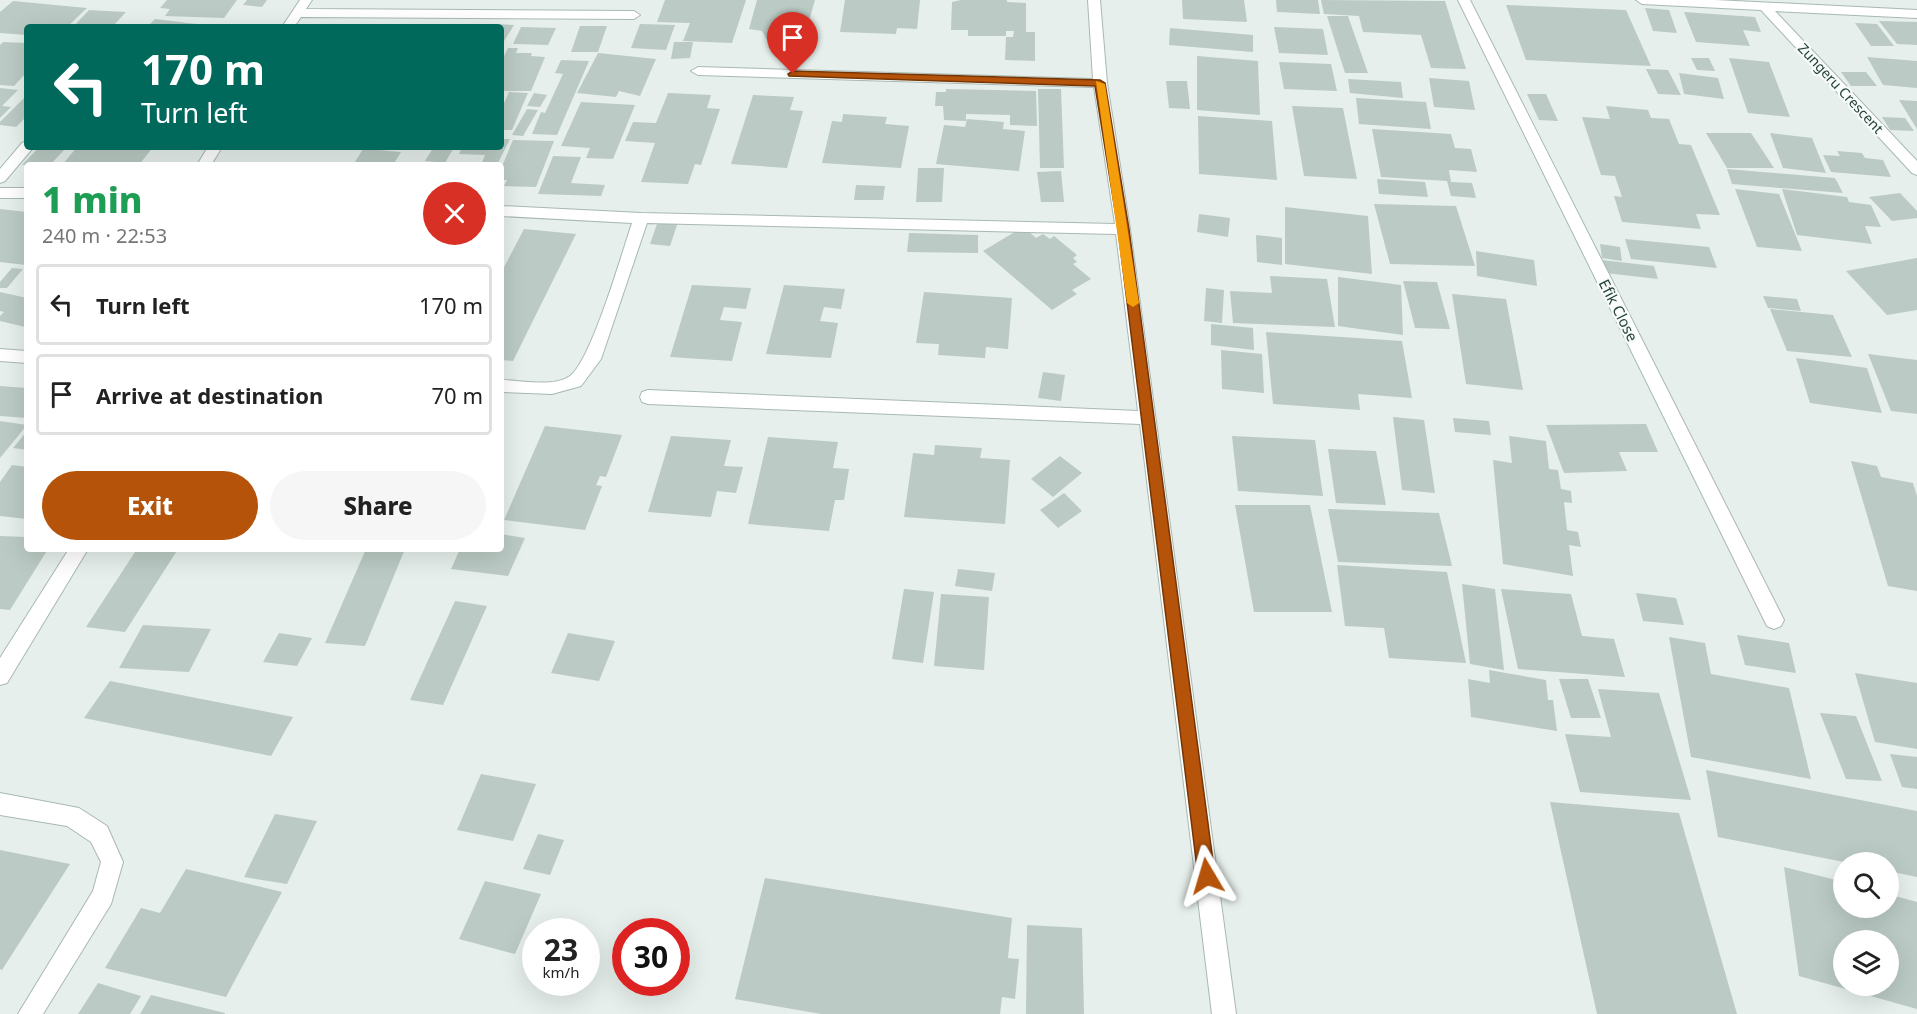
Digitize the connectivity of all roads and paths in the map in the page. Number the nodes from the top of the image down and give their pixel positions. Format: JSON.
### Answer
{"nodes":[{"id":1,"x":306,"y":0,"type":"edge"},
{"id":2,"x":1094,"y":0,"type":"edge"},
{"id":3,"x":1464,"y":0,"type":"edge"},
{"id":4,"x":1642,"y":0,"type":"edge"},
{"id":5,"x":1765,"y":7,"type":"junction"},
{"id":6,"x":297,"y":13,"type":"junction"},
{"id":7,"x":1917,"y":14,"type":"edge"},
{"id":8,"x":634,"y":15,"type":"dead end"},
{"id":9,"x":290,"y":24,"type":"edge"},
{"id":10,"x":698,"y":71,"type":"dead end"},
{"id":11,"x":1100,"y":83,"type":"junction"},
{"id":12,"x":24,"y":150,"type":"edge"},
{"id":13,"x":1917,"y":170,"type":"edge"},
{"id":14,"x":0,"y":178,"type":"edge"},
{"id":15,"x":0,"y":193,"type":"edge"},
{"id":16,"x":24,"y":194,"type":"edge"},
{"id":17,"x":504,"y":211,"type":"edge"},
{"id":18,"x":641,"y":218,"type":"junction"},
{"id":19,"x":1123,"y":229,"type":"junction"},
{"id":20,"x":0,"y":355,"type":"edge"},
{"id":21,"x":24,"y":357,"type":"edge"},
{"id":22,"x":504,"y":386,"type":"edge"},
{"id":23,"x":648,"y":397,"type":"dead end"},
{"id":24,"x":1147,"y":418,"type":"junction"},
{"id":25,"x":77,"y":552,"type":"edge"},
{"id":26,"x":1774,"y":620,"type":"dead end"},
{"id":27,"x":9,"y":650,"type":"edge"},
{"id":28,"x":0,"y":676,"type":"edge"},
{"id":29,"x":0,"y":804,"type":"edge"},
{"id":30,"x":30,"y":1014,"type":"edge"},
{"id":31,"x":1224,"y":1014,"type":"edge"}],
"edges":[{"from":1,"to":6,"type":"street"},
{"from":2,"to":11,"type":"street"},
{"from":3,"to":26,"type":"street","name":"Efik Close"},
{"from":4,"to":5,"type":"street"},
{"from":5,"to":7,"type":"street"},
{"from":5,"to":13,"type":"street","name":"Zungeru Crescent"},
{"from":6,"to":8,"type":"street"},
{"from":6,"to":9,"type":"street"},
{"from":10,"to":11,"type":"street"},
{"from":11,"to":19,"type":"street"},
{"from":12,"to":14,"type":"street"},
{"from":15,"to":16,"type":"street"},
{"from":17,"to":18,"type":"street"},
{"from":18,"to":19,"type":"street"},
{"from":18,"to":22,"type":"street"},
{"from":19,"to":24,"type":"street"},
{"from":20,"to":21,"type":"street"},
{"from":23,"to":24,"type":"street"},
{"from":24,"to":31,"type":"street"},
{"from":25,"to":27,"type":"street"},
{"from":27,"to":28,"type":"street"},
{"from":29,"to":30,"type":"street"}]}
